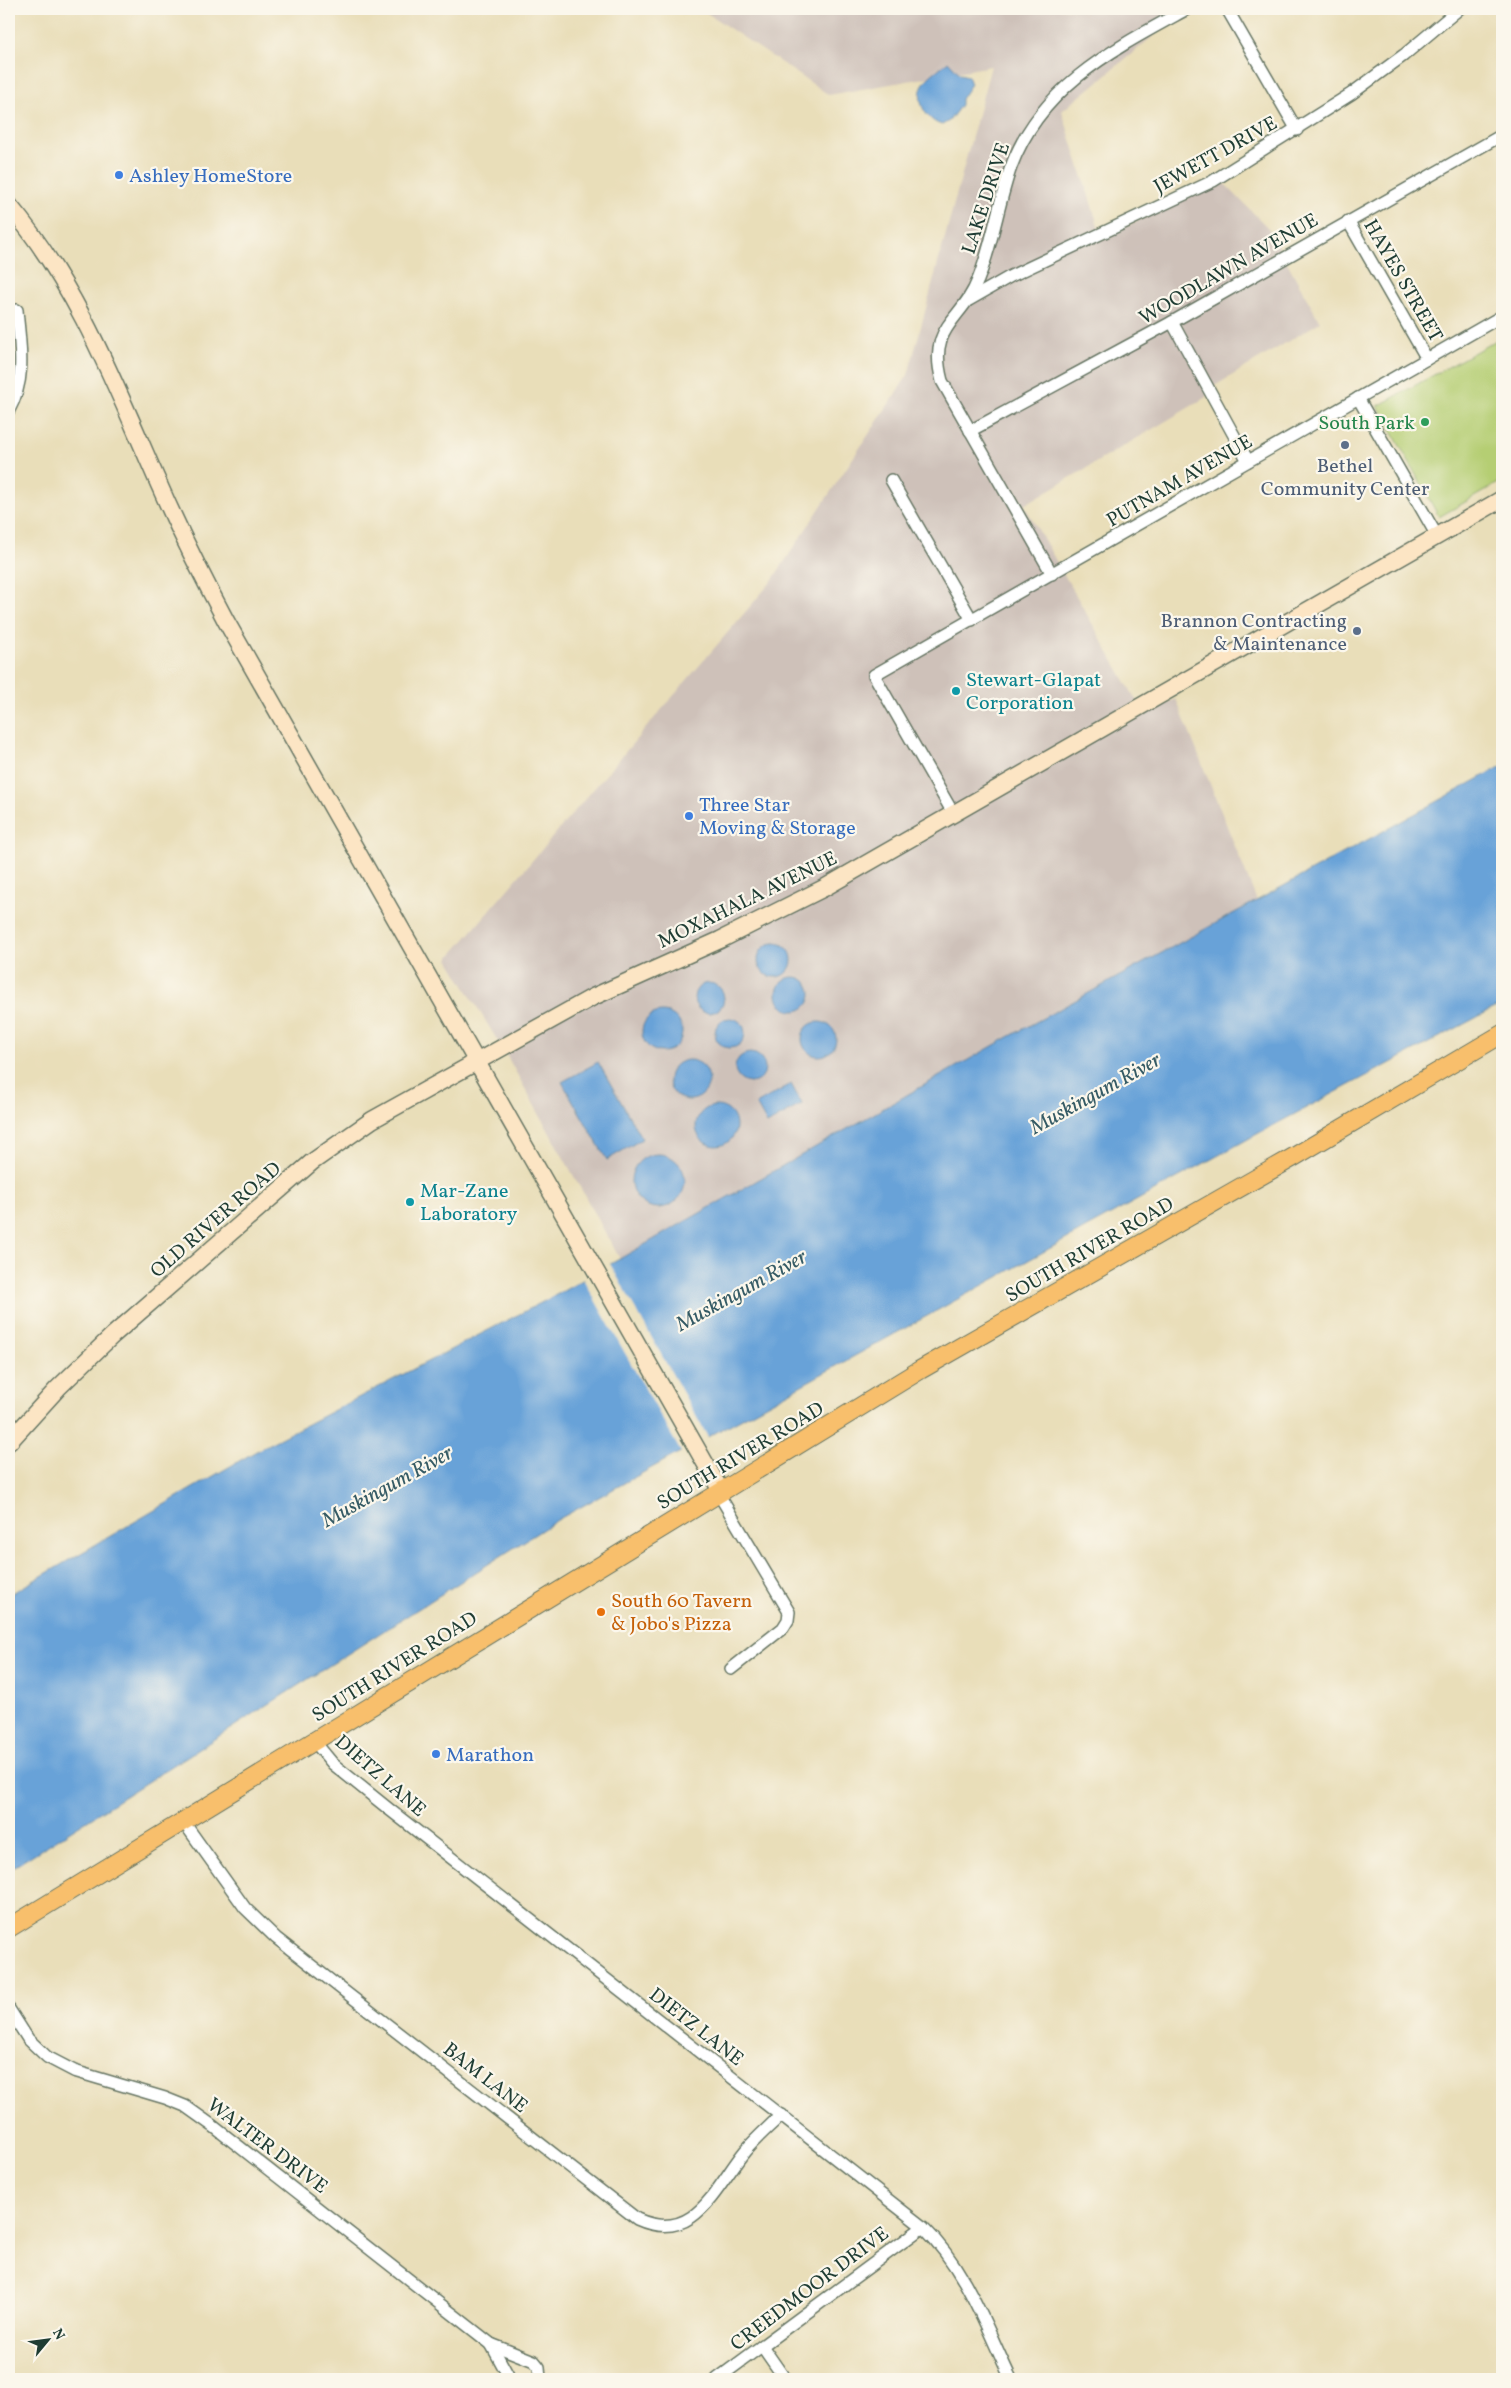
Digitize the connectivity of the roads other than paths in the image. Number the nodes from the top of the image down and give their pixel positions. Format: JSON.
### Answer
{"nodes":[{"id":1,"x":1187,"y":9,"type":"edge"},
{"id":2,"x":1227,"y":9,"type":"edge"},
{"id":3,"x":1459,"y":9,"type":"edge"},
{"id":4,"x":1297,"y":130,"type":"junction"},
{"id":5,"x":1502,"y":135,"type":"edge"},
{"id":6,"x":9,"y":205,"type":"edge"},
{"id":7,"x":1348,"y":221,"type":"junction"},
{"id":8,"x":969,"y":300,"type":"junction"},
{"id":9,"x":17,"y":310,"type":"dead end"},
{"id":10,"x":1502,"y":316,"type":"edge"},
{"id":11,"x":1172,"y":322,"type":"junction"},
{"id":12,"x":1427,"y":359,"type":"junction"},
{"id":13,"x":21,"y":361,"type":"junction"},
{"id":14,"x":9,"y":362,"type":"edge"},
{"id":15,"x":1358,"y":398,"type":"junction"},
{"id":16,"x":9,"y":410,"type":"edge"},
{"id":17,"x":970,"y":431,"type":"junction"},
{"id":18,"x":1248,"y":461,"type":"junction"},
{"id":19,"x":891,"y":480,"type":"dead end"},
{"id":20,"x":1502,"y":499,"type":"edge"},
{"id":21,"x":1437,"y":536,"type":"junction"},
{"id":22,"x":1052,"y":574,"type":"junction"},
{"id":23,"x":972,"y":620,"type":"junction"},
{"id":24,"x":953,"y":813,"type":"junction"},
{"id":25,"x":1502,"y":1034,"type":"edge"},
{"id":26,"x":476,"y":1062,"type":"junction"},
{"id":27,"x":9,"y":1442,"type":"edge"},
{"id":28,"x":720,"y":1492,"type":"junction"},
{"id":29,"x":731,"y":1669,"type":"dead end"},
{"id":30,"x":314,"y":1741,"type":"junction"},
{"id":31,"x":183,"y":1820,"type":"junction"},
{"id":32,"x":9,"y":1928,"type":"edge"},
{"id":33,"x":9,"y":2009,"type":"edge"},
{"id":34,"x":781,"y":2115,"type":"junction"},
{"id":35,"x":923,"y":2227,"type":"junction"},
{"id":36,"x":492,"y":2344,"type":"junction"},
{"id":37,"x":762,"y":2346,"type":"junction"},
{"id":38,"x":510,"y":2379,"type":"edge"},
{"id":39,"x":540,"y":2379,"type":"edge"},
{"id":40,"x":717,"y":2379,"type":"edge"},
{"id":41,"x":785,"y":2379,"type":"edge"},
{"id":42,"x":1011,"y":2379,"type":"edge"}],
"edges":[{"from":1,"to":8,"type":"street","name":"LAKE DRIVE"},
{"from":2,"to":4,"type":"street"},
{"from":3,"to":4,"type":"street","name":"JEWETT DRIVE"},
{"from":4,"to":8,"type":"street","name":"JEWETT DRIVE"},
{"from":5,"to":7,"type":"street","name":"WOODLAWN AVENUE"},
{"from":6,"to":26,"type":"main road"},
{"from":7,"to":11,"type":"street","name":"WOODLAWN AVENUE"},
{"from":7,"to":12,"type":"street","name":"HAYES STREET"},
{"from":8,"to":17,"type":"street","name":"LAKE DRIVE"},
{"from":9,"to":13,"type":"street"},
{"from":10,"to":12,"type":"street","name":"PUTNAM AVENUE"},
{"from":11,"to":17,"type":"street","name":"WOODLAWN AVENUE"},
{"from":11,"to":18,"type":"street"},
{"from":12,"to":15,"type":"street","name":"PUTNAM AVENUE"},
{"from":13,"to":14,"type":"street"},
{"from":13,"to":16,"type":"street"},
{"from":15,"to":18,"type":"street","name":"PUTNAM AVENUE"},
{"from":15,"to":21,"type":"street"},
{"from":17,"to":22,"type":"street","name":"LAKE DRIVE"},
{"from":18,"to":22,"type":"street","name":"PUTNAM AVENUE"},
{"from":19,"to":23,"type":"street"},
{"from":20,"to":21,"type":"main road","name":"MOXAHALA AVENUE"},
{"from":21,"to":24,"type":"main road","name":"MOXAHALA AVENUE"},
{"from":22,"to":23,"type":"street","name":"PUTNAM AVENUE"},
{"from":23,"to":24,"type":"street","name":"PUTNAM AVENUE"},
{"from":24,"to":26,"type":"main road","name":"MOXAHALA AVENUE"},
{"from":25,"to":28,"type":"main road","name":"SOUTH RIVER ROAD"},
{"from":26,"to":27,"type":"main road","name":"OLD RIVER ROAD"},
{"from":26,"to":28,"type":"main road"},
{"from":28,"to":29,"type":"street"},
{"from":28,"to":30,"type":"main road","name":"SOUTH RIVER ROAD"},
{"from":30,"to":31,"type":"main road","name":"SOUTH RIVER ROAD"},
{"from":30,"to":34,"type":"street","name":"DIETZ LANE"},
{"from":31,"to":32,"type":"main road","name":"SOUTH RIVER ROAD"},
{"from":31,"to":34,"type":"street","name":"BAM LANE"},
{"from":33,"to":36,"type":"street","name":"WALTER DRIVE"},
{"from":34,"to":35,"type":"street","name":"DIETZ LANE"},
{"from":35,"to":37,"type":"street","name":"CREEDMOOR DRIVE"},
{"from":35,"to":42,"type":"street","name":"DIETZ LANE"},
{"from":36,"to":38,"type":"street","name":"WALTER DRIVE"},
{"from":36,"to":39,"type":"street","name":"WALTER DRIVE"},
{"from":37,"to":40,"type":"street","name":"CREEDMOOR DRIVE"},
{"from":37,"to":41,"type":"street"}]}
